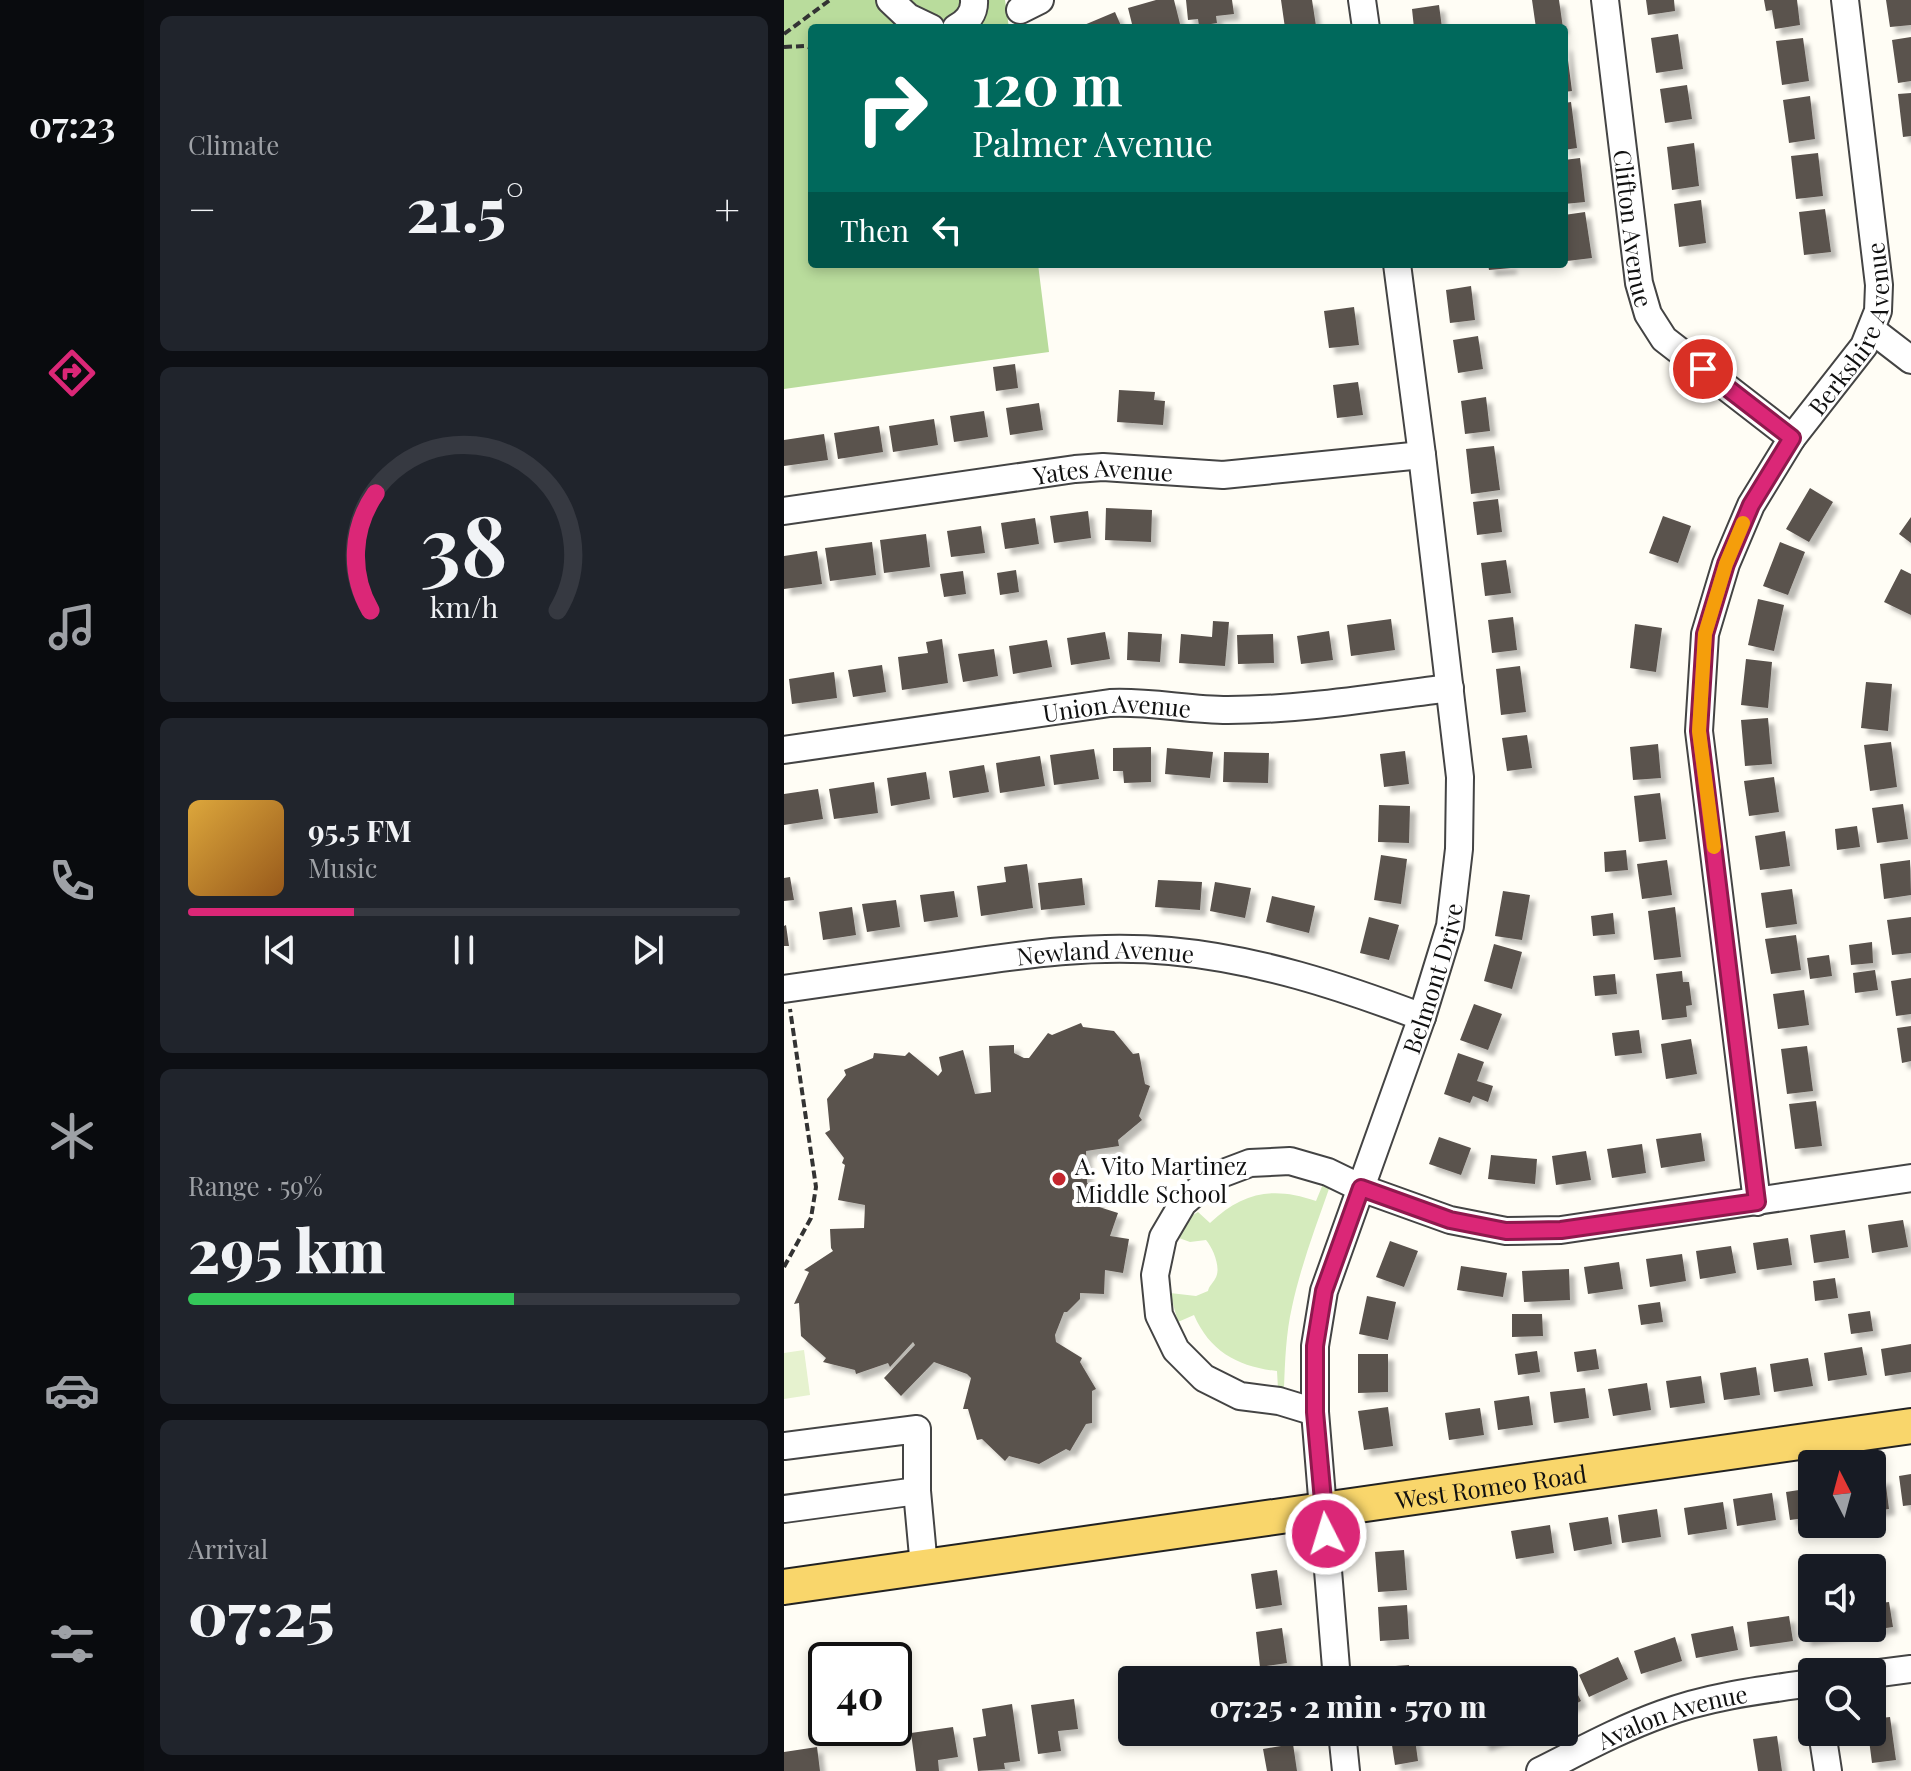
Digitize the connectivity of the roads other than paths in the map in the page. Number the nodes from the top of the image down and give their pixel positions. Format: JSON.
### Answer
{"nodes":[{"id":1,"x":890,"y":0,"type":"edge"},
{"id":2,"x":974,"y":0,"type":"edge"},
{"id":3,"x":1362,"y":0,"type":"edge"},
{"id":4,"x":1605,"y":0,"type":"edge"},
{"id":5,"x":1845,"y":0,"type":"edge"},
{"id":6,"x":923,"y":24,"type":"edge"},
{"id":7,"x":964,"y":24,"type":"edge"},
{"id":8,"x":1365,"y":24,"type":"edge"},
{"id":9,"x":1398,"y":268,"type":"edge"},
{"id":10,"x":1872,"y":330,"type":"junction"},
{"id":11,"x":1911,"y":360,"type":"edge"},
{"id":12,"x":1792,"y":438,"type":"junction"},
{"id":13,"x":1422,"y":455,"type":"junction"},
{"id":14,"x":784,"y":511,"type":"edge"},
{"id":15,"x":1450,"y":688,"type":"junction"},
{"id":16,"x":784,"y":750,"type":"edge"},
{"id":17,"x":787,"y":998,"type":"edge"},
{"id":18,"x":1422,"y":1017,"type":"junction"},
{"id":19,"x":1911,"y":1178,"type":"edge"},
{"id":20,"x":1361,"y":1188,"type":"junction"},
{"id":21,"x":1757,"y":1202,"type":"junction"},
{"id":22,"x":1315,"y":1412,"type":"junction"},
{"id":23,"x":1911,"y":1426,"type":"edge"},
{"id":24,"x":784,"y":1446,"type":"edge"},
{"id":25,"x":917,"y":1491,"type":"junction"},
{"id":26,"x":784,"y":1509,"type":"edge"},
{"id":27,"x":1324,"y":1510,"type":"junction"},
{"id":28,"x":924,"y":1567,"type":"junction"},
{"id":29,"x":784,"y":1587,"type":"edge"},
{"id":30,"x":1336,"y":1666,"type":"edge"},
{"id":31,"x":1911,"y":1669,"type":"edge"},
{"id":32,"x":1886,"y":1672,"type":"edge"},
{"id":33,"x":1798,"y":1685,"type":"edge"},
{"id":34,"x":1343,"y":1746,"type":"edge"},
{"id":35,"x":1824,"y":1746,"type":"edge"},
{"id":36,"x":1587,"y":1760,"type":"edge"},
{"id":37,"x":1346,"y":1771,"type":"edge"},
{"id":38,"x":1540,"y":1771,"type":"edge"},
{"id":39,"x":1828,"y":1771,"type":"edge"}],
"edges":[{"from":1,"to":6,"type":"street"},
{"from":2,"to":7,"type":"street"},
{"from":3,"to":8,"type":"street"},
{"from":4,"to":12,"type":"street","name":"Clifton Avenue"},
{"from":5,"to":10,"type":"street","name":"Berkshire Avenue"},
{"from":9,"to":13,"type":"street","name":"Belmont Drive"},
{"from":10,"to":11,"type":"street"},
{"from":10,"to":12,"type":"street","name":"Berkshire Avenue"},
{"from":12,"to":21,"type":"street","name":"Berkshire Avenue"},
{"from":13,"to":14,"type":"street","name":"Yates Avenue"},
{"from":13,"to":15,"type":"street","name":"Belmont Drive"},
{"from":15,"to":16,"type":"street","name":"Union Avenue"},
{"from":15,"to":18,"type":"street","name":"Belmont Drive"},
{"from":17,"to":18,"type":"street","name":"Newland Avenue"},
{"from":18,"to":20,"type":"street","name":"Belmont Drive"},
{"from":19,"to":21,"type":"street"},
{"from":20,"to":21,"type":"street"},
{"from":20,"to":22,"type":"street","name":"Belmont Drive"},
{"from":20,"to":22,"type":"street"},
{"from":22,"to":27,"type":"street","name":"Belmont Drive"},
{"from":23,"to":27,"type":"main road","name":"West Romeo Road"},
{"from":24,"to":25,"type":"street"},
{"from":25,"to":26,"type":"street"},
{"from":25,"to":28,"type":"street"},
{"from":27,"to":28,"type":"main road","name":"West Romeo Road"},
{"from":27,"to":30,"type":"street","name":"Belmont Drive"},
{"from":28,"to":29,"type":"main road","name":"West Romeo Road"},
{"from":31,"to":32,"type":"street"},
{"from":33,"to":36,"type":"street","name":"Avalon Avenue"},
{"from":34,"to":37,"type":"street"},
{"from":35,"to":39,"type":"street"},
{"from":36,"to":38,"type":"street","name":"Avalon Avenue"}]}
